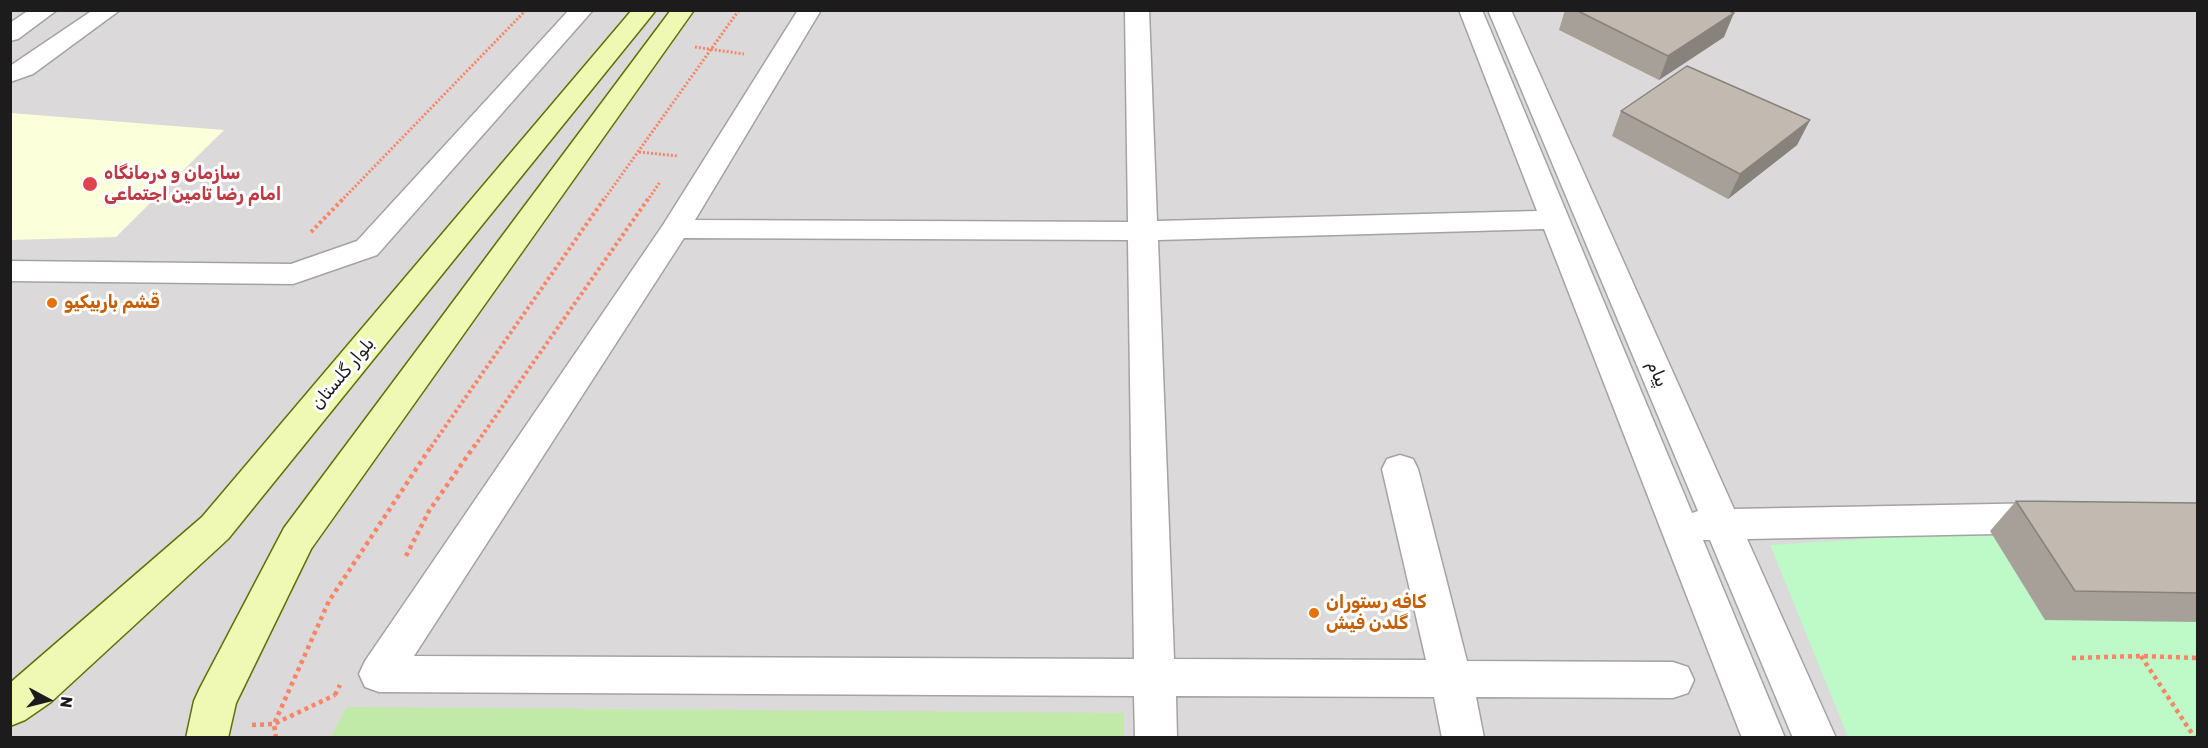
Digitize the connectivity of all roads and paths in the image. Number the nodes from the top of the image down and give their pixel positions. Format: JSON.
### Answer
{"nodes":[{"id":1,"x":46,"y":10,"type":"edge"},
{"id":2,"x":109,"y":10,"type":"edge"},
{"id":3,"x":526,"y":10,"type":"edge"},
{"id":4,"x":582,"y":10,"type":"edge"},
{"id":5,"x":645,"y":10,"type":"edge"},
{"id":6,"x":683,"y":10,"type":"edge"},
{"id":7,"x":739,"y":10,"type":"edge"},
{"id":8,"x":810,"y":10,"type":"edge"},
{"id":9,"x":1137,"y":10,"type":"edge"},
{"id":10,"x":1470,"y":10,"type":"edge"},
{"id":11,"x":1499,"y":10,"type":"edge"},
{"id":12,"x":10,"y":34,"type":"edge"},
{"id":13,"x":660,"y":42,"type":"junction"},
{"id":14,"x":749,"y":45,"type":"dead end"},
{"id":15,"x":712,"y":49,"type":"junction"},
{"id":16,"x":743,"y":54,"type":"junction"},
{"id":17,"x":780,"y":59,"type":"junction"},
{"id":18,"x":737,"y":63,"type":"dead end"},
{"id":19,"x":10,"y":75,"type":"edge"},
{"id":20,"x":684,"y":147,"type":"dead end"},
{"id":21,"x":671,"y":166,"type":"dead end"},
{"id":22,"x":665,"y":175,"type":"dead end"},
{"id":23,"x":1555,"y":220,"type":"junction"},
{"id":24,"x":675,"y":229,"type":"junction"},
{"id":25,"x":1143,"y":231,"type":"junction"},
{"id":26,"x":10,"y":271,"type":"edge"},
{"id":27,"x":271,"y":273,"type":"junction"},
{"id":28,"x":1400,"y":469,"type":"dead end"},
{"id":29,"x":2079,"y":517,"type":"edge"},
{"id":30,"x":1679,"y":525,"type":"junction"},
{"id":31,"x":1722,"y":525,"type":"junction"},
{"id":32,"x":403,"y":562,"type":"dead end"},
{"id":33,"x":2141,"y":656,"type":"junction"},
{"id":34,"x":2072,"y":658,"type":"dead end"},
{"id":35,"x":2198,"y":658,"type":"edge"},
{"id":36,"x":362,"y":675,"type":"junction"},
{"id":37,"x":1154,"y":678,"type":"junction"},
{"id":38,"x":1451,"y":679,"type":"junction"},
{"id":39,"x":1673,"y":680,"type":"dead end"},
{"id":40,"x":335,"y":695,"type":"junction"},
{"id":41,"x":10,"y":707,"type":"edge"},
{"id":42,"x":274,"y":724,"type":"junction"},
{"id":43,"x":208,"y":731,"type":"edge"},
{"id":44,"x":276,"y":738,"type":"edge"},
{"id":45,"x":1156,"y":738,"type":"edge"},
{"id":46,"x":1463,"y":738,"type":"edge"},
{"id":47,"x":1764,"y":738,"type":"edge"},
{"id":48,"x":1815,"y":738,"type":"edge"},
{"id":49,"x":2195,"y":738,"type":"edge"}],
"edges":[{"from":1,"to":12,"type":"street"},
{"from":2,"to":19,"type":"street"},
{"from":3,"to":27,"type":"path"},
{"from":4,"to":27,"type":"street"},
{"from":5,"to":41,"type":"main road","name":"بلوار گلستان"},
{"from":6,"to":13,"type":"main road"},
{"from":7,"to":15,"type":"path"},
{"from":8,"to":17,"type":"street"},
{"from":9,"to":25,"type":"street"},
{"from":10,"to":23,"type":"street","name":"پیام"},
{"from":11,"to":31,"type":"street","name":"پیام"},
{"from":13,"to":15,"type":"path"},
{"from":13,"to":43,"type":"main road"},
{"from":14,"to":16,"type":"path"},
{"from":15,"to":16,"type":"path"},
{"from":15,"to":42,"type":"path"},
{"from":16,"to":17,"type":"path"},
{"from":16,"to":18,"type":"path"},
{"from":17,"to":24,"type":"street"},
{"from":20,"to":21,"type":"path"},
{"from":22,"to":32,"type":"path"},
{"from":23,"to":25,"type":"street"},
{"from":23,"to":30,"type":"street","name":"پیام"},
{"from":24,"to":25,"type":"street"},
{"from":24,"to":36,"type":"street"},
{"from":25,"to":37,"type":"street"},
{"from":26,"to":27,"type":"street"},
{"from":28,"to":38,"type":"street"},
{"from":29,"to":31,"type":"street"},
{"from":30,"to":31,"type":"street"},
{"from":30,"to":47,"type":"street","name":"پیام"},
{"from":31,"to":48,"type":"street","name":"پیام"},
{"from":33,"to":34,"type":"path"},
{"from":33,"to":35,"type":"path"},
{"from":33,"to":49,"type":"path"},
{"from":36,"to":37,"type":"street"},
{"from":36,"to":40,"type":"path"},
{"from":36,"to":40,"type":"path"},
{"from":37,"to":38,"type":"street"},
{"from":37,"to":45,"type":"street"},
{"from":38,"to":39,"type":"street"},
{"from":38,"to":46,"type":"street"},
{"from":40,"to":42,"type":"path"},
{"from":42,"to":43,"type":"path"},
{"from":42,"to":44,"type":"path"}]}
